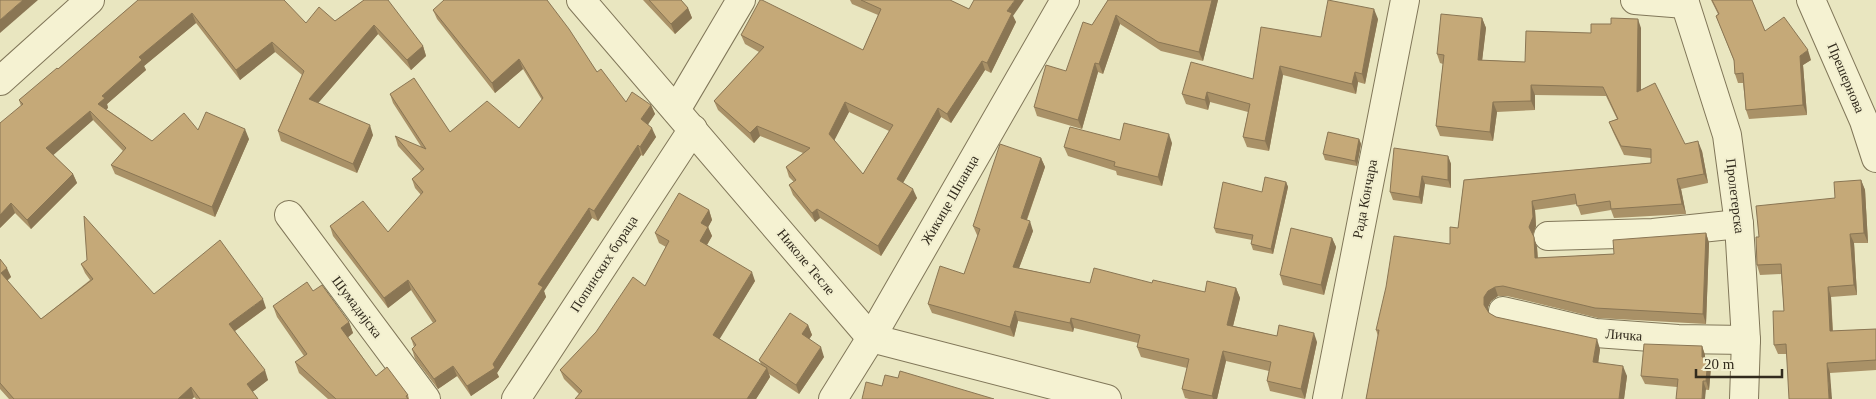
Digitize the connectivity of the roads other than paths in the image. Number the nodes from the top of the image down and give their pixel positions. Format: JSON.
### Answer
{"nodes":[{"id":1,"x":90,"y":0,"type":"edge"},
{"id":2,"x":582,"y":0,"type":"edge"},
{"id":3,"x":741,"y":0,"type":"edge"},
{"id":4,"x":1065,"y":0,"type":"edge"},
{"id":5,"x":1404,"y":0,"type":"edge"},
{"id":6,"x":1635,"y":0,"type":"edge"},
{"id":7,"x":1811,"y":0,"type":"edge"},
{"id":8,"x":1684,"y":2,"type":"edge"},
{"id":9,"x":0,"y":81,"type":"edge"},
{"id":10,"x":685,"y":120,"type":"junction"},
{"id":11,"x":1876,"y":158,"type":"edge"},
{"id":12,"x":289,"y":215,"type":"dead end"},
{"id":13,"x":1739,"y":224,"type":"junction"},
{"id":14,"x":1548,"y":236,"type":"dead end"},
{"id":15,"x":1503,"y":311,"type":"dead end"},
{"id":16,"x":871,"y":338,"type":"junction"},
{"id":17,"x":1746,"y":340,"type":"junction"},
{"id":18,"x":1100,"y":398,"type":"edge"},
{"id":19,"x":426,"y":399,"type":"edge"},
{"id":20,"x":516,"y":399,"type":"edge"},
{"id":21,"x":833,"y":399,"type":"edge"},
{"id":22,"x":1327,"y":399,"type":"edge"},
{"id":23,"x":1744,"y":399,"type":"edge"}],
"edges":[{"from":1,"to":9,"type":"street"},
{"from":2,"to":10,"type":"street","name":"Николе Тесле"},
{"from":3,"to":10,"type":"street","name":"Попинских бораца"},
{"from":4,"to":16,"type":"street","name":"Жикице Шпанца"},
{"from":5,"to":22,"type":"street","name":"Рада Кончара"},
{"from":6,"to":8,"type":"street"},
{"from":7,"to":11,"type":"street","name":"Прешернова"},
{"from":8,"to":13,"type":"street","name":"Пролетерска"},
{"from":10,"to":16,"type":"street","name":"Николе Тесле"},
{"from":10,"to":20,"type":"street","name":"Попинских бораца"},
{"from":12,"to":19,"type":"street","name":"Шумадијска"},
{"from":13,"to":14,"type":"street"},
{"from":13,"to":17,"type":"street","name":"Пролетерска"},
{"from":15,"to":17,"type":"street","name":"Личка"},
{"from":16,"to":18,"type":"street"},
{"from":16,"to":21,"type":"street","name":"Жикице Шпанца"},
{"from":17,"to":23,"type":"street","name":"Пролетерска"}]}
